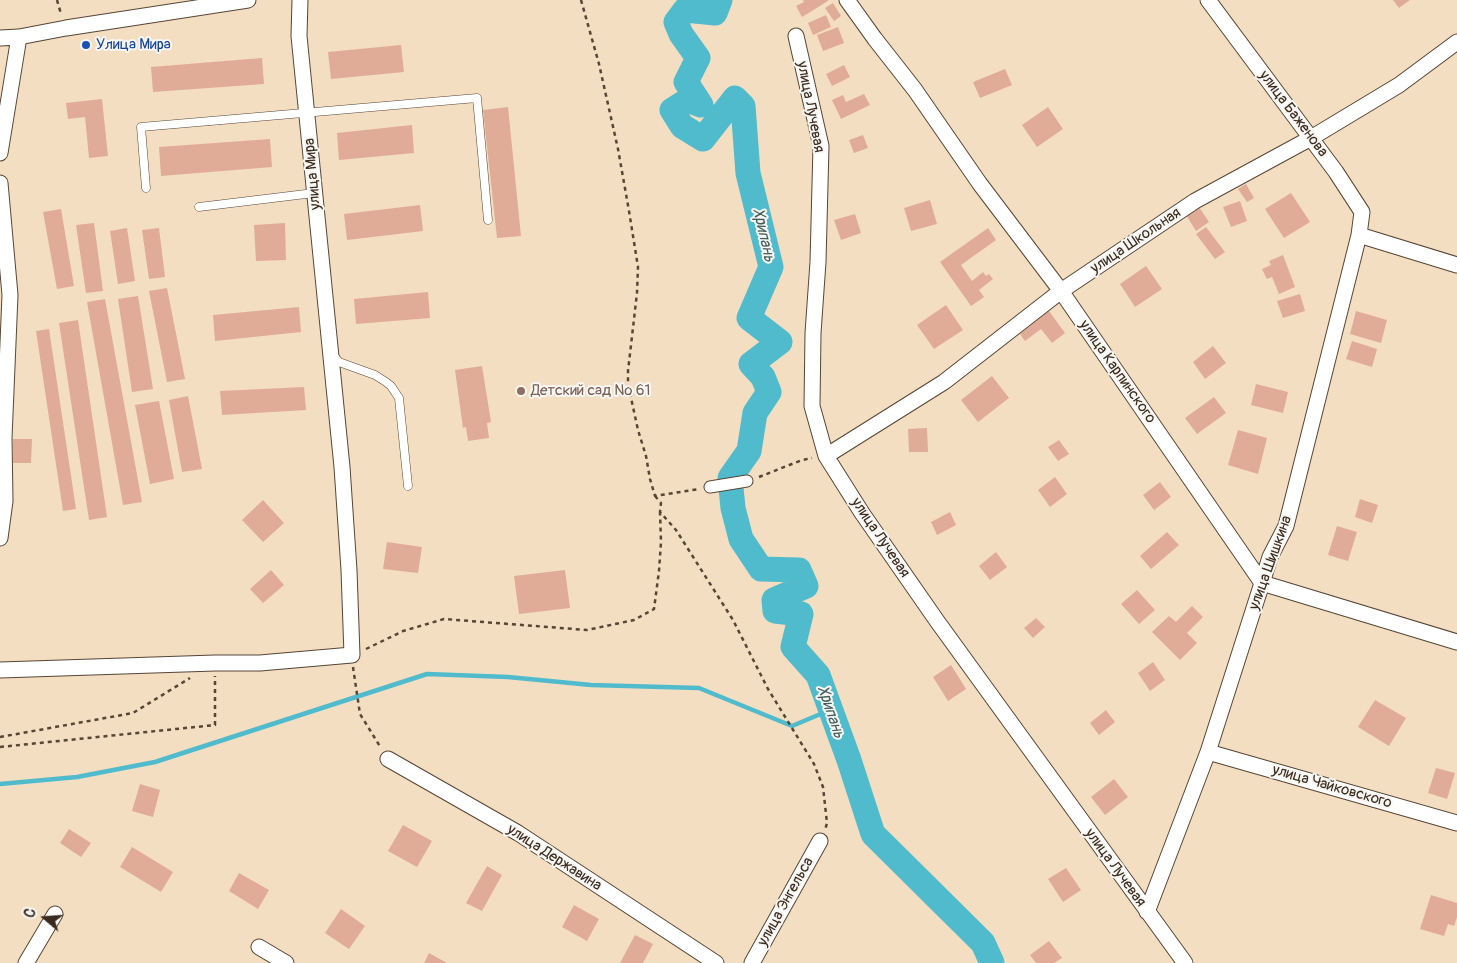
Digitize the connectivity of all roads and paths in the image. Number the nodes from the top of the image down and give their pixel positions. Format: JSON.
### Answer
{"nodes":[{"id":1,"x":248,"y":0,"type":"edge"},
{"id":2,"x":300,"y":0,"type":"edge"},
{"id":3,"x":581,"y":0,"type":"edge"},
{"id":4,"x":847,"y":0,"type":"edge"},
{"id":5,"x":1208,"y":0,"type":"edge"},
{"id":6,"x":208,"y":3,"type":"edge"},
{"id":7,"x":19,"y":36,"type":"junction"},
{"id":8,"x":796,"y":36,"type":"dead end"},
{"id":9,"x":0,"y":38,"type":"edge"},
{"id":10,"x":1457,"y":42,"type":"edge"},
{"id":11,"x":307,"y":112,"type":"junction"},
{"id":12,"x":1311,"y":138,"type":"junction"},
{"id":13,"x":0,"y":153,"type":"edge"},
{"id":14,"x":0,"y":183,"type":"edge"},
{"id":15,"x":146,"y":188,"type":"dead end"},
{"id":16,"x":314,"y":193,"type":"junction"},
{"id":17,"x":199,"y":207,"type":"dead end"},
{"id":18,"x":488,"y":220,"type":"dead end"},
{"id":19,"x":1359,"y":235,"type":"junction"},
{"id":20,"x":1457,"y":264,"type":"edge"},
{"id":21,"x":1061,"y":292,"type":"junction"},
{"id":22,"x":330,"y":351,"type":"junction"},
{"id":23,"x":826,"y":456,"type":"junction"},
{"id":24,"x":747,"y":481,"type":"joint"},
{"id":25,"x":408,"y":486,"type":"dead end"},
{"id":26,"x":710,"y":487,"type":"joint"},
{"id":27,"x":655,"y":496,"type":"junction"},
{"id":28,"x":660,"y":512,"type":"junction"},
{"id":29,"x":0,"y":538,"type":"edge"},
{"id":30,"x":1262,"y":583,"type":"junction"},
{"id":31,"x":1457,"y":642,"type":"edge"},
{"id":32,"x":352,"y":655,"type":"junction"},
{"id":33,"x":214,"y":663,"type":"junction"},
{"id":34,"x":0,"y":670,"type":"edge"},
{"id":35,"x":190,"y":678,"type":"dead end"},
{"id":36,"x":0,"y":737,"type":"edge"},
{"id":37,"x":0,"y":747,"type":"edge"},
{"id":38,"x":1208,"y":752,"type":"junction"},
{"id":39,"x":388,"y":759,"type":"joint"},
{"id":40,"x":1457,"y":823,"type":"edge"},
{"id":41,"x":820,"y":841,"type":"joint"},
{"id":42,"x":1147,"y":912,"type":"junction"},
{"id":43,"x":55,"y":914,"type":"dead end"},
{"id":44,"x":259,"y":947,"type":"dead end"},
{"id":45,"x":26,"y":963,"type":"edge"},
{"id":46,"x":286,"y":963,"type":"edge"},
{"id":47,"x":716,"y":963,"type":"edge"},
{"id":48,"x":752,"y":963,"type":"edge"},
{"id":49,"x":1185,"y":963,"type":"edge"}],
"edges":[{"from":1,"to":6,"type":"street"},
{"from":2,"to":11,"type":"street","name":"улица Мира"},
{"from":3,"to":27,"type":"path"},
{"from":4,"to":21,"type":"street","name":"улица Карпинского"},
{"from":5,"to":12,"type":"street","name":"улица Баженова"},
{"from":6,"to":7,"type":"street"},
{"from":7,"to":9,"type":"street"},
{"from":7,"to":13,"type":"street"},
{"from":8,"to":23,"type":"street","name":"улица Лучевая"},
{"from":10,"to":12,"type":"street","name":"улица Школьная"},
{"from":11,"to":15,"type":"lane"},
{"from":11,"to":16,"type":"street","name":"улица Мира"},
{"from":11,"to":18,"type":"lane"},
{"from":12,"to":19,"type":"street","name":"улица Баженова"},
{"from":12,"to":21,"type":"street","name":"улица Школьная"},
{"from":14,"to":29,"type":"street"},
{"from":16,"to":17,"type":"lane"},
{"from":16,"to":22,"type":"street","name":"улица Мира"},
{"from":19,"to":20,"type":"street"},
{"from":19,"to":30,"type":"street","name":"улица Шишкина"},
{"from":21,"to":23,"type":"street","name":"улица Школьная"},
{"from":21,"to":30,"type":"street","name":"улица Карпинского"},
{"from":22,"to":25,"type":"lane"},
{"from":22,"to":32,"type":"street","name":"улица Мира"},
{"from":23,"to":24,"type":"path"},
{"from":23,"to":42,"type":"street","name":"улица Лучевая"},
{"from":24,"to":26,"type":"street"},
{"from":26,"to":27,"type":"path"},
{"from":27,"to":28,"type":"path"},
{"from":28,"to":32,"type":"path"},
{"from":28,"to":41,"type":"path"},
{"from":30,"to":31,"type":"street"},
{"from":30,"to":38,"type":"street","name":"улица Шишкина"},
{"from":32,"to":33,"type":"street"},
{"from":32,"to":39,"type":"path"},
{"from":33,"to":34,"type":"street"},
{"from":33,"to":37,"type":"path"},
{"from":35,"to":36,"type":"path"},
{"from":38,"to":40,"type":"street","name":"улица Чайковского"},
{"from":38,"to":42,"type":"street","name":"улица Шишкина"},
{"from":39,"to":47,"type":"street","name":"улица Державина"},
{"from":41,"to":48,"type":"street","name":"улица Энгельса"},
{"from":42,"to":49,"type":"street","name":"улица Лучевая"},
{"from":43,"to":45,"type":"street"},
{"from":44,"to":46,"type":"street"}]}
